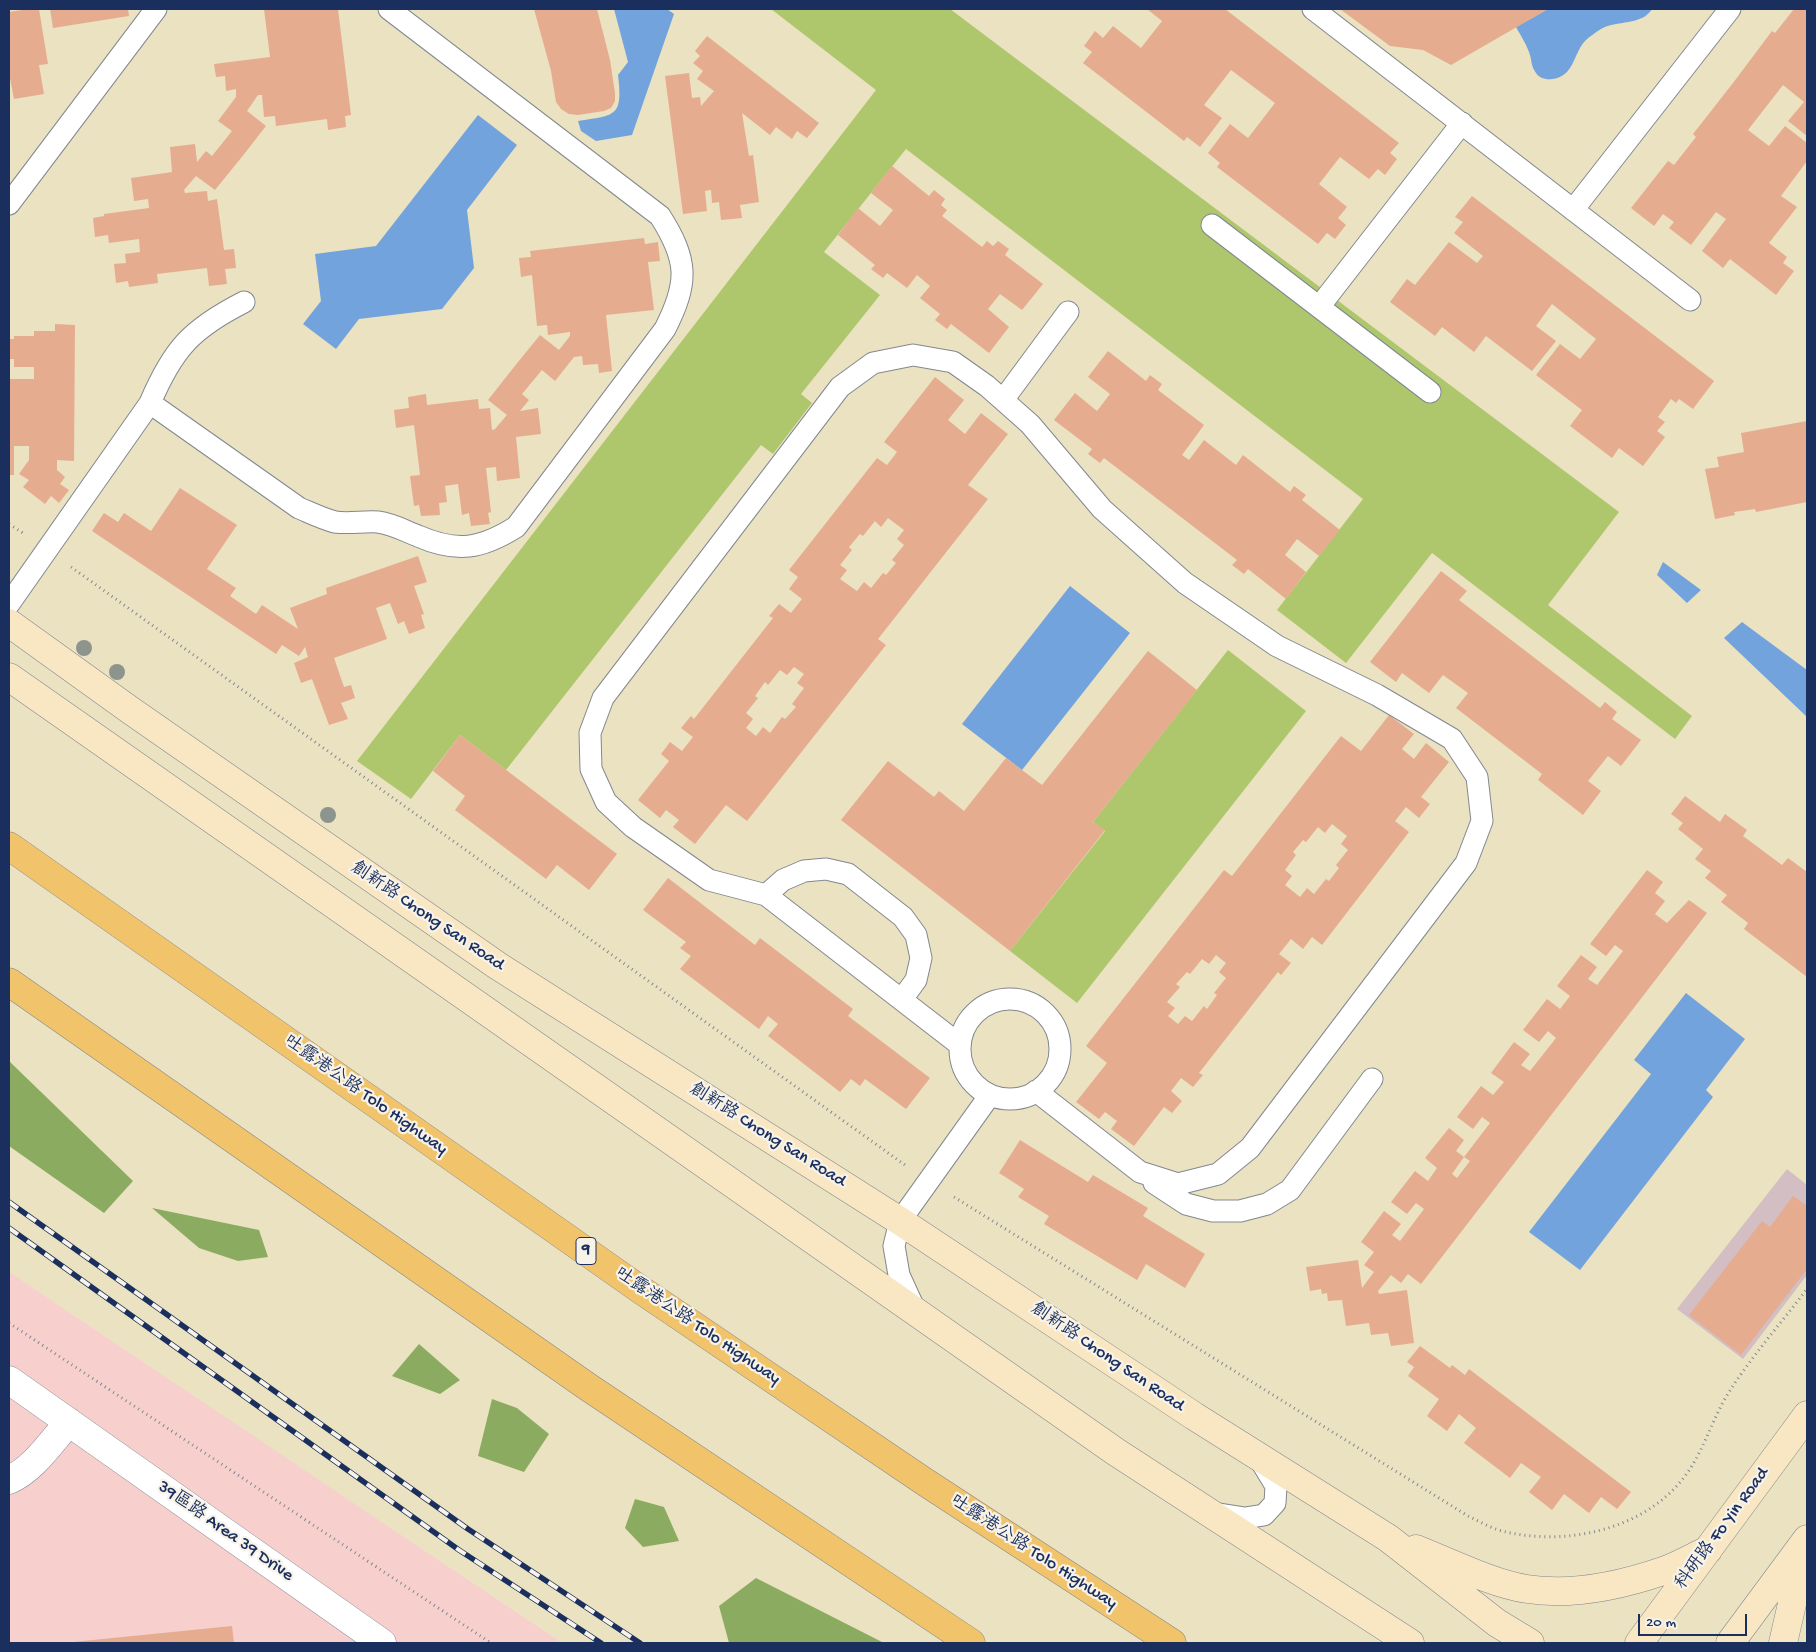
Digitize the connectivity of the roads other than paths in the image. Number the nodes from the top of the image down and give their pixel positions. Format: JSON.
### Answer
{"nodes":[{"id":1,"x":156,"y":9,"type":"edge"},
{"id":2,"x":389,"y":9,"type":"edge"},
{"id":3,"x":1313,"y":9,"type":"edge"},
{"id":4,"x":1730,"y":9,"type":"edge"},
{"id":5,"x":1462,"y":123,"type":"junction"},
{"id":6,"x":9,"y":204,"type":"edge"},
{"id":7,"x":1573,"y":210,"type":"junction"},
{"id":8,"x":1212,"y":225,"type":"dead end"},
{"id":9,"x":1690,"y":300,"type":"dead end"},
{"id":10,"x":244,"y":302,"type":"dead end"},
{"id":11,"x":1319,"y":308,"type":"junction"},
{"id":12,"x":1068,"y":312,"type":"dead end"},
{"id":13,"x":1430,"y":392,"type":"dead end"},
{"id":14,"x":1003,"y":400,"type":"junction"},
{"id":15,"x":150,"y":404,"type":"junction"},
{"id":16,"x":9,"y":604,"type":"edge"},
{"id":17,"x":9,"y":623,"type":"edge"},
{"id":18,"x":9,"y":677,"type":"edge"},
{"id":19,"x":9,"y":846,"type":"edge"},
{"id":20,"x":766,"y":895,"type":"junction"},
{"id":21,"x":9,"y":982,"type":"edge"},
{"id":22,"x":902,"y":999,"type":"junction"},
{"id":23,"x":960,"y":1045,"type":"junction"},
{"id":24,"x":1372,"y":1079,"type":"dead end"},
{"id":25,"x":1036,"y":1091,"type":"junction"},
{"id":26,"x":990,"y":1095,"type":"junction"},
{"id":27,"x":1140,"y":1172,"type":"junction"},
{"id":28,"x":900,"y":1220,"type":"junction"},
{"id":29,"x":915,"y":1310,"type":"junction"},
{"id":30,"x":9,"y":1380,"type":"edge"},
{"id":31,"x":1807,"y":1415,"type":"edge"},
{"id":32,"x":68,"y":1422,"type":"junction"},
{"id":33,"x":1257,"y":1456,"type":"junction"},
{"id":34,"x":9,"y":1480,"type":"edge"},
{"id":35,"x":1208,"y":1512,"type":"junction"},
{"id":36,"x":1388,"y":1538,"type":"junction"},
{"id":37,"x":1807,"y":1539,"type":"edge"},
{"id":38,"x":1708,"y":1550,"type":"junction"},
{"id":39,"x":1807,"y":1557,"type":"edge"},
{"id":40,"x":382,"y":1643,"type":"edge"},
{"id":41,"x":971,"y":1643,"type":"edge"},
{"id":42,"x":1172,"y":1643,"type":"edge"},
{"id":43,"x":1410,"y":1643,"type":"edge"},
{"id":44,"x":1530,"y":1643,"type":"edge"},
{"id":45,"x":1640,"y":1643,"type":"edge"},
{"id":46,"x":1730,"y":1643,"type":"edge"},
{"id":47,"x":1783,"y":1643,"type":"edge"}],
"edges":[{"from":1,"to":6,"type":"lane"},
{"from":2,"to":15,"type":"lane"},
{"from":3,"to":5,"type":"lane"},
{"from":4,"to":7,"type":"lane"},
{"from":5,"to":7,"type":"lane"},
{"from":5,"to":11,"type":"lane"},
{"from":7,"to":9,"type":"lane"},
{"from":8,"to":11,"type":"lane"},
{"from":10,"to":15,"type":"lane"},
{"from":11,"to":13,"type":"lane"},
{"from":12,"to":14,"type":"lane"},
{"from":14,"to":20,"type":"lane"},
{"from":14,"to":27,"type":"lane"},
{"from":15,"to":16,"type":"lane"},
{"from":17,"to":28,"type":"main road","name":"創新路 Chong San Road"},
{"from":18,"to":29,"type":"main road"},
{"from":19,"to":42,"type":"highway","name":"吐露港公路 Tolo Highway","number":"9"},
{"from":20,"to":22,"type":"lane"},
{"from":20,"to":22,"type":"lane"},
{"from":21,"to":41,"type":"highway"},
{"from":22,"to":23,"type":"lane"},
{"from":23,"to":25,"type":"lane"},
{"from":23,"to":26,"type":"lane"},
{"from":24,"to":27,"type":"lane"},
{"from":25,"to":26,"type":"lane"},
{"from":25,"to":27,"type":"lane"},
{"from":26,"to":28,"type":"lane"},
{"from":28,"to":29,"type":"lane"},
{"from":28,"to":33,"type":"main road","name":"創新路 Chong San Road"},
{"from":29,"to":35,"type":"main road"},
{"from":30,"to":32,"type":"street","name":"39區路 Area 39 Drive"},
{"from":31,"to":38,"type":"main road","name":"科研路 Fo Yin Road"},
{"from":32,"to":34,"type":"street"},
{"from":32,"to":40,"type":"street","name":"39區路 Area 39 Drive"},
{"from":33,"to":35,"type":"lane"},
{"from":33,"to":36,"type":"main road","name":"創新路 Chong San Road"},
{"from":35,"to":43,"type":"main road"},
{"from":36,"to":38,"type":"main road"},
{"from":36,"to":44,"type":"main road","name":"創新路 Chong San Road"},
{"from":37,"to":46,"type":"main road"},
{"from":38,"to":45,"type":"main road","name":"科研路 Fo Yin Road"},
{"from":39,"to":47,"type":"main road"}]}
